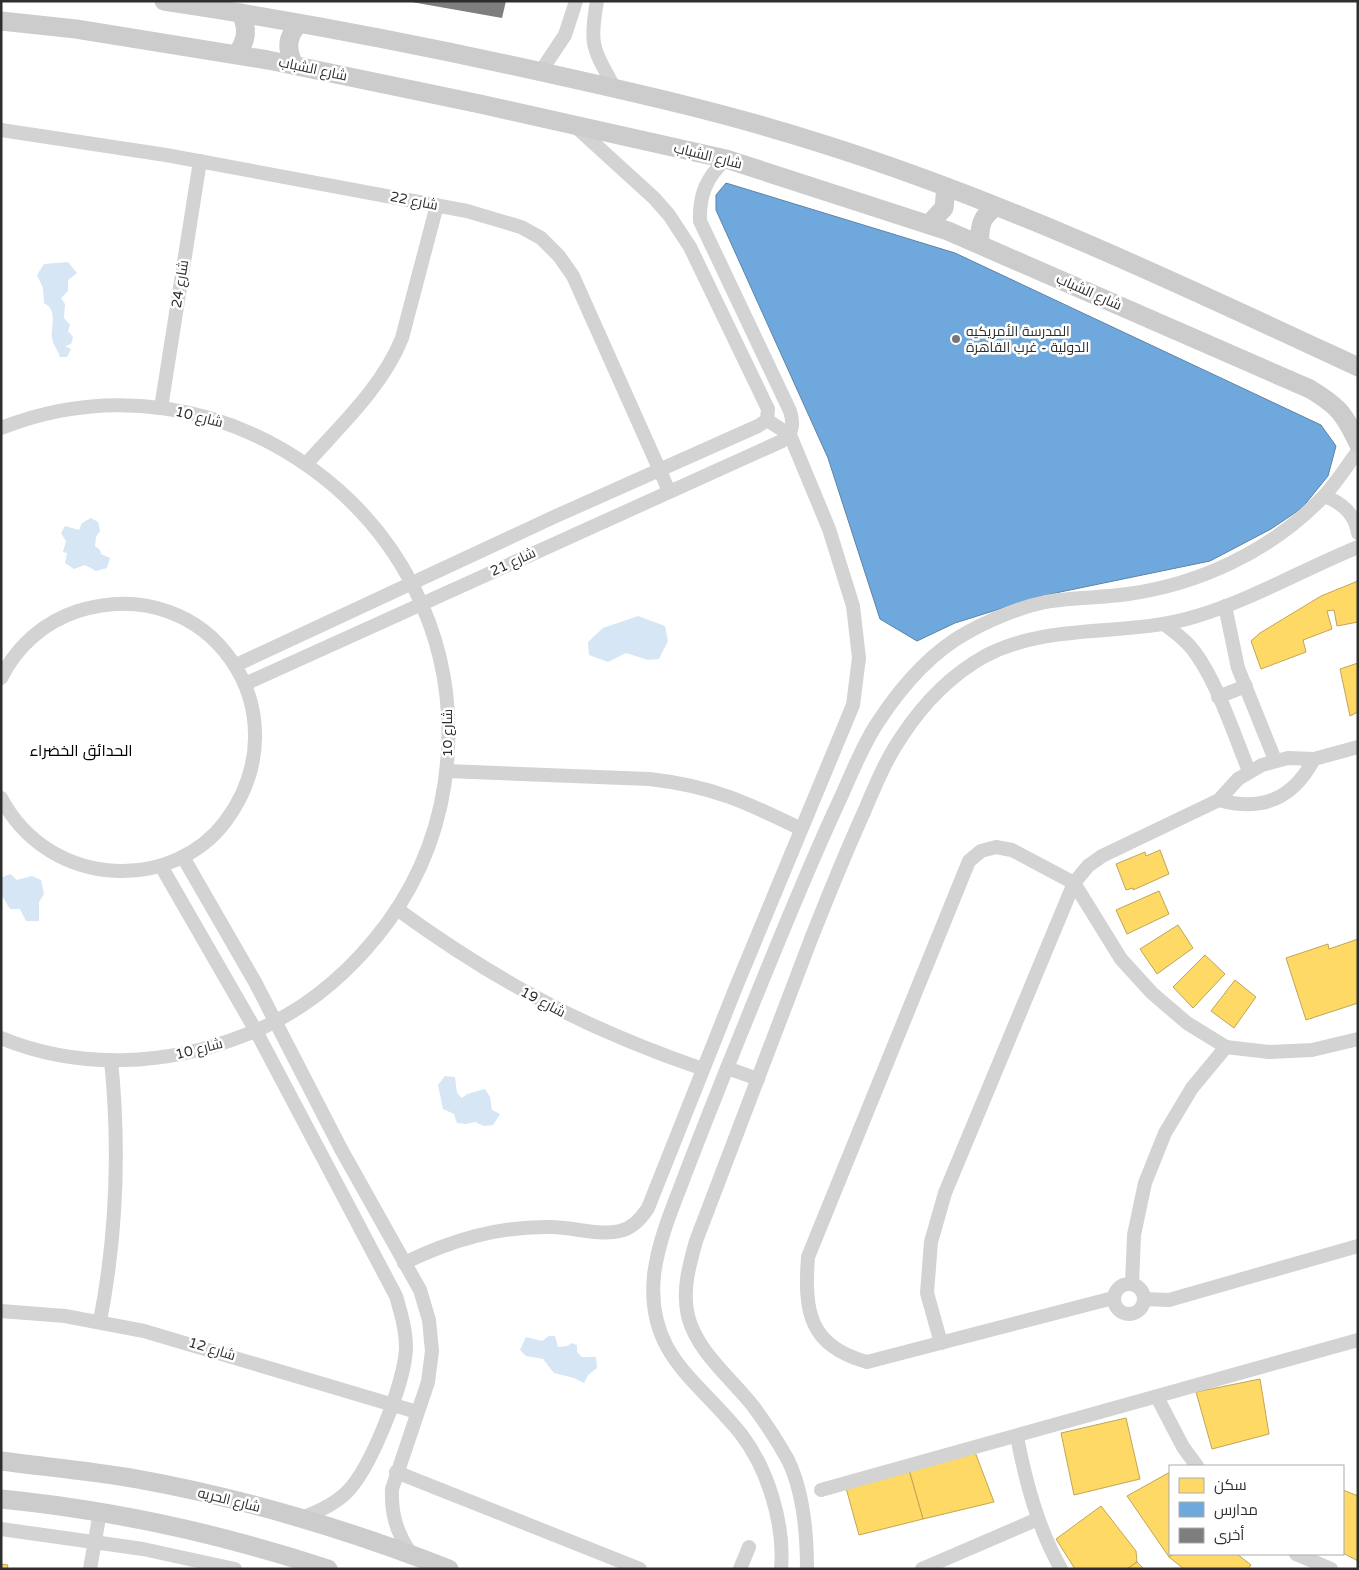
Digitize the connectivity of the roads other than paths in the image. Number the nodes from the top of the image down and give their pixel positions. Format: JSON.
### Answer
{"nodes":[{"id":1,"x":164,"y":1,"type":"edge"},
{"id":2,"x":576,"y":1,"type":"edge"},
{"id":3,"x":597,"y":1,"type":"edge"},
{"id":4,"x":241,"y":13,"type":"junction"},
{"id":5,"x":1,"y":21,"type":"edge"},
{"id":6,"x":298,"y":24,"type":"junction"},
{"id":7,"x":237,"y":54,"type":"junction"},
{"id":8,"x":294,"y":65,"type":"junction"},
{"id":9,"x":541,"y":71,"type":"junction"},
{"id":10,"x":614,"y":87,"type":"junction"},
{"id":11,"x":574,"y":124,"type":"junction"},
{"id":12,"x":1,"y":130,"type":"edge"},
{"id":13,"x":726,"y":159,"type":"junction"},
{"id":14,"x":200,"y":161,"type":"junction"},
{"id":15,"x":946,"y":187,"type":"junction"},
{"id":16,"x":437,"y":205,"type":"junction"},
{"id":17,"x":996,"y":206,"type":"junction"},
{"id":18,"x":930,"y":224,"type":"junction"},
{"id":19,"x":980,"y":244,"type":"junction"},
{"id":20,"x":1358,"y":367,"type":"edge"},
{"id":21,"x":161,"y":408,"type":"junction"},
{"id":22,"x":762,"y":423,"type":"junction"},
{"id":23,"x":1,"y":428,"type":"edge"},
{"id":24,"x":786,"y":438,"type":"junction"},
{"id":25,"x":1358,"y":443,"type":"edge"},
{"id":26,"x":1358,"y":451,"type":"edge"},
{"id":27,"x":306,"y":463,"type":"junction"},
{"id":28,"x":659,"y":469,"type":"junction"},
{"id":29,"x":669,"y":491,"type":"junction"},
{"id":30,"x":1324,"y":496,"type":"junction"},
{"id":31,"x":1358,"y":533,"type":"edge"},
{"id":32,"x":1358,"y":546,"type":"edge"},
{"id":33,"x":412,"y":583,"type":"junction"},
{"id":34,"x":422,"y":604,"type":"junction"},
{"id":35,"x":1225,"y":606,"type":"junction"},
{"id":36,"x":1164,"y":624,"type":"junction"},
{"id":37,"x":236,"y":665,"type":"junction"},
{"id":38,"x":1,"y":678,"type":"edge"},
{"id":39,"x":245,"y":684,"type":"junction"},
{"id":40,"x":1246,"y":686,"type":"junction"},
{"id":41,"x":1218,"y":697,"type":"junction"},
{"id":42,"x":1358,"y":747,"type":"edge"},
{"id":43,"x":1314,"y":759,"type":"junction"},
{"id":44,"x":1276,"y":760,"type":"junction"},
{"id":45,"x":447,"y":771,"type":"junction"},
{"id":46,"x":1249,"y":771,"type":"junction"},
{"id":47,"x":1,"y":798,"type":"edge"},
{"id":48,"x":1219,"y":800,"type":"junction"},
{"id":49,"x":801,"y":829,"type":"junction"},
{"id":50,"x":183,"y":858,"type":"junction"},
{"id":51,"x":161,"y":866,"type":"junction"},
{"id":52,"x":1074,"y":883,"type":"junction"},
{"id":53,"x":397,"y":909,"type":"junction"},
{"id":54,"x":276,"y":1021,"type":"junction"},
{"id":55,"x":256,"y":1031,"type":"junction"},
{"id":56,"x":1,"y":1038,"type":"edge"},
{"id":57,"x":1358,"y":1039,"type":"edge"},
{"id":58,"x":1226,"y":1047,"type":"junction"},
{"id":59,"x":111,"y":1060,"type":"junction"},
{"id":60,"x":727,"y":1068,"type":"junction"},
{"id":61,"x":703,"y":1069,"type":"junction"},
{"id":62,"x":758,"y":1079,"type":"junction"},
{"id":63,"x":1358,"y":1246,"type":"edge"},
{"id":64,"x":404,"y":1263,"type":"junction"},
{"id":65,"x":1132,"y":1284,"type":"junction"},
{"id":66,"x":1113,"y":1298,"type":"junction"},
{"id":67,"x":1144,"y":1299,"type":"junction"},
{"id":68,"x":1,"y":1311,"type":"edge"},
{"id":69,"x":100,"y":1321,"type":"junction"},
{"id":70,"x":1358,"y":1340,"type":"edge"},
{"id":71,"x":941,"y":1343,"type":"junction"},
{"id":72,"x":1157,"y":1397,"type":"junction"},
{"id":73,"x":392,"y":1404,"type":"junction"},
{"id":74,"x":418,"y":1412,"type":"junction"},
{"id":75,"x":1017,"y":1437,"type":"junction"},
{"id":76,"x":1,"y":1461,"type":"edge"},
{"id":77,"x":1195,"y":1465,"type":"edge"},
{"id":78,"x":396,"y":1472,"type":"junction"},
{"id":79,"x":821,"y":1490,"type":"dead end"},
{"id":80,"x":1,"y":1498,"type":"edge"},
{"id":81,"x":100,"y":1512,"type":"junction"},
{"id":82,"x":301,"y":1518,"type":"junction"},
{"id":83,"x":1038,"y":1519,"type":"junction"},
{"id":84,"x":1,"y":1530,"type":"edge"},
{"id":85,"x":93,"y":1542,"type":"junction"},
{"id":86,"x":749,"y":1547,"type":"dead end"},
{"id":87,"x":411,"y":1554,"type":"junction"},
{"id":88,"x":1298,"y":1555,"type":"edge"},
{"id":89,"x":90,"y":1569,"type":"edge"},
{"id":90,"x":234,"y":1569,"type":"edge"},
{"id":91,"x":328,"y":1569,"type":"edge"},
{"id":92,"x":450,"y":1569,"type":"edge"},
{"id":93,"x":640,"y":1569,"type":"edge"},
{"id":94,"x":740,"y":1569,"type":"edge"},
{"id":95,"x":781,"y":1569,"type":"edge"},
{"id":96,"x":807,"y":1569,"type":"edge"},
{"id":97,"x":922,"y":1569,"type":"edge"},
{"id":98,"x":1061,"y":1569,"type":"edge"},
{"id":99,"x":1331,"y":1569,"type":"edge"}],
"edges":[{"from":1,"to":4,"type":"street"},
{"from":2,"to":9,"type":"street"},
{"from":3,"to":10,"type":"street"},
{"from":4,"to":6,"type":"street"},
{"from":4,"to":7,"type":"street"},
{"from":5,"to":7,"type":"street","name":"شارع الشباب"},
{"from":6,"to":8,"type":"street"},
{"from":6,"to":9,"type":"street"},
{"from":7,"to":8,"type":"street","name":"شارع الشباب"},
{"from":8,"to":11,"type":"street","name":"شارع الشباب"},
{"from":9,"to":10,"type":"street"},
{"from":10,"to":15,"type":"street"},
{"from":11,"to":13,"type":"street","name":"شارع الشباب"},
{"from":11,"to":22,"type":"street"},
{"from":12,"to":14,"type":"street","name":"شارع 22"},
{"from":13,"to":18,"type":"street","name":"شارع الشباب"},
{"from":13,"to":24,"type":"street"},
{"from":14,"to":16,"type":"street","name":"شارع 22"},
{"from":14,"to":21,"type":"street","name":"شارع 24"},
{"from":15,"to":17,"type":"street"},
{"from":15,"to":18,"type":"street"},
{"from":16,"to":27,"type":"street"},
{"from":16,"to":28,"type":"street","name":"شارع 22"},
{"from":17,"to":19,"type":"street"},
{"from":17,"to":20,"type":"street"},
{"from":18,"to":19,"type":"street","name":"شارع الشباب"},
{"from":19,"to":25,"type":"street","name":"شارع الشباب"},
{"from":21,"to":23,"type":"street","name":"شارع 10"},
{"from":21,"to":27,"type":"street","name":"شارع 10"},
{"from":22,"to":24,"type":"street"},
{"from":22,"to":28,"type":"street","name":"شارع 21"},
{"from":24,"to":29,"type":"street","name":"شارع 21"},
{"from":24,"to":49,"type":"street"},
{"from":26,"to":30,"type":"street"},
{"from":27,"to":33,"type":"street","name":"شارع 10"},
{"from":28,"to":29,"type":"street","name":"شارع 22"},
{"from":28,"to":33,"type":"street","name":"شارع 21"},
{"from":29,"to":34,"type":"street","name":"شارع 21"},
{"from":30,"to":31,"type":"street"},
{"from":30,"to":60,"type":"street"},
{"from":32,"to":35,"type":"street"},
{"from":33,"to":34,"type":"street","name":"شارع 10"},
{"from":33,"to":37,"type":"street","name":"شارع 21"},
{"from":34,"to":39,"type":"street","name":"شارع 21"},
{"from":34,"to":45,"type":"street","name":"شارع 10"},
{"from":35,"to":36,"type":"street"},
{"from":35,"to":40,"type":"street"},
{"from":36,"to":41,"type":"street"},
{"from":36,"to":62,"type":"street"},
{"from":37,"to":38,"type":"street"},
{"from":37,"to":39,"type":"street"},
{"from":39,"to":50,"type":"street"},
{"from":40,"to":41,"type":"street"},
{"from":40,"to":44,"type":"street"},
{"from":41,"to":46,"type":"street"},
{"from":42,"to":43,"type":"street"},
{"from":43,"to":44,"type":"street"},
{"from":43,"to":48,"type":"street"},
{"from":44,"to":46,"type":"street"},
{"from":45,"to":49,"type":"street"},
{"from":45,"to":53,"type":"street","name":"شارع 10"},
{"from":46,"to":48,"type":"street"},
{"from":47,"to":51,"type":"street"},
{"from":48,"to":52,"type":"street"},
{"from":49,"to":61,"type":"street"},
{"from":50,"to":51,"type":"street"},
{"from":50,"to":54,"type":"street"},
{"from":51,"to":55,"type":"street"},
{"from":52,"to":58,"type":"street"},
{"from":52,"to":71,"type":"street"},
{"from":52,"to":71,"type":"street"},
{"from":53,"to":54,"type":"street","name":"شارع 10"},
{"from":53,"to":61,"type":"street","name":"شارع 19"},
{"from":54,"to":55,"type":"street","name":"شارع 10"},
{"from":54,"to":64,"type":"street"},
{"from":55,"to":59,"type":"street","name":"شارع 10"},
{"from":55,"to":73,"type":"street"},
{"from":56,"to":59,"type":"street","name":"شارع 10"},
{"from":57,"to":58,"type":"street"},
{"from":58,"to":65,"type":"street"},
{"from":59,"to":69,"type":"street"},
{"from":60,"to":62,"type":"street"},
{"from":60,"to":95,"type":"street"},
{"from":61,"to":64,"type":"street"},
{"from":62,"to":96,"type":"street"},
{"from":63,"to":67,"type":"street"},
{"from":64,"to":74,"type":"street"},
{"from":65,"to":66,"type":"street"},
{"from":65,"to":67,"type":"street"},
{"from":66,"to":67,"type":"street"},
{"from":66,"to":71,"type":"street"},
{"from":68,"to":69,"type":"street","name":"شارع 12"},
{"from":69,"to":73,"type":"street","name":"شارع 12"},
{"from":70,"to":72,"type":"street"},
{"from":72,"to":75,"type":"street"},
{"from":72,"to":77,"type":"street"},
{"from":73,"to":74,"type":"street","name":"شارع 12"},
{"from":73,"to":82,"type":"street"},
{"from":74,"to":78,"type":"street"},
{"from":75,"to":79,"type":"street"},
{"from":75,"to":83,"type":"street"},
{"from":76,"to":82,"type":"street","name":"شارع الحريه"},
{"from":78,"to":87,"type":"street"},
{"from":78,"to":93,"type":"street"},
{"from":80,"to":81,"type":"street"},
{"from":81,"to":85,"type":"street"},
{"from":81,"to":91,"type":"street"},
{"from":82,"to":87,"type":"street","name":"شارع الحريه"},
{"from":83,"to":97,"type":"street"},
{"from":83,"to":98,"type":"street"},
{"from":84,"to":85,"type":"street"},
{"from":85,"to":89,"type":"street"},
{"from":85,"to":90,"type":"street"},
{"from":86,"to":94,"type":"street"},
{"from":87,"to":92,"type":"street","name":"شارع الحريه"},
{"from":88,"to":99,"type":"street"}]}
